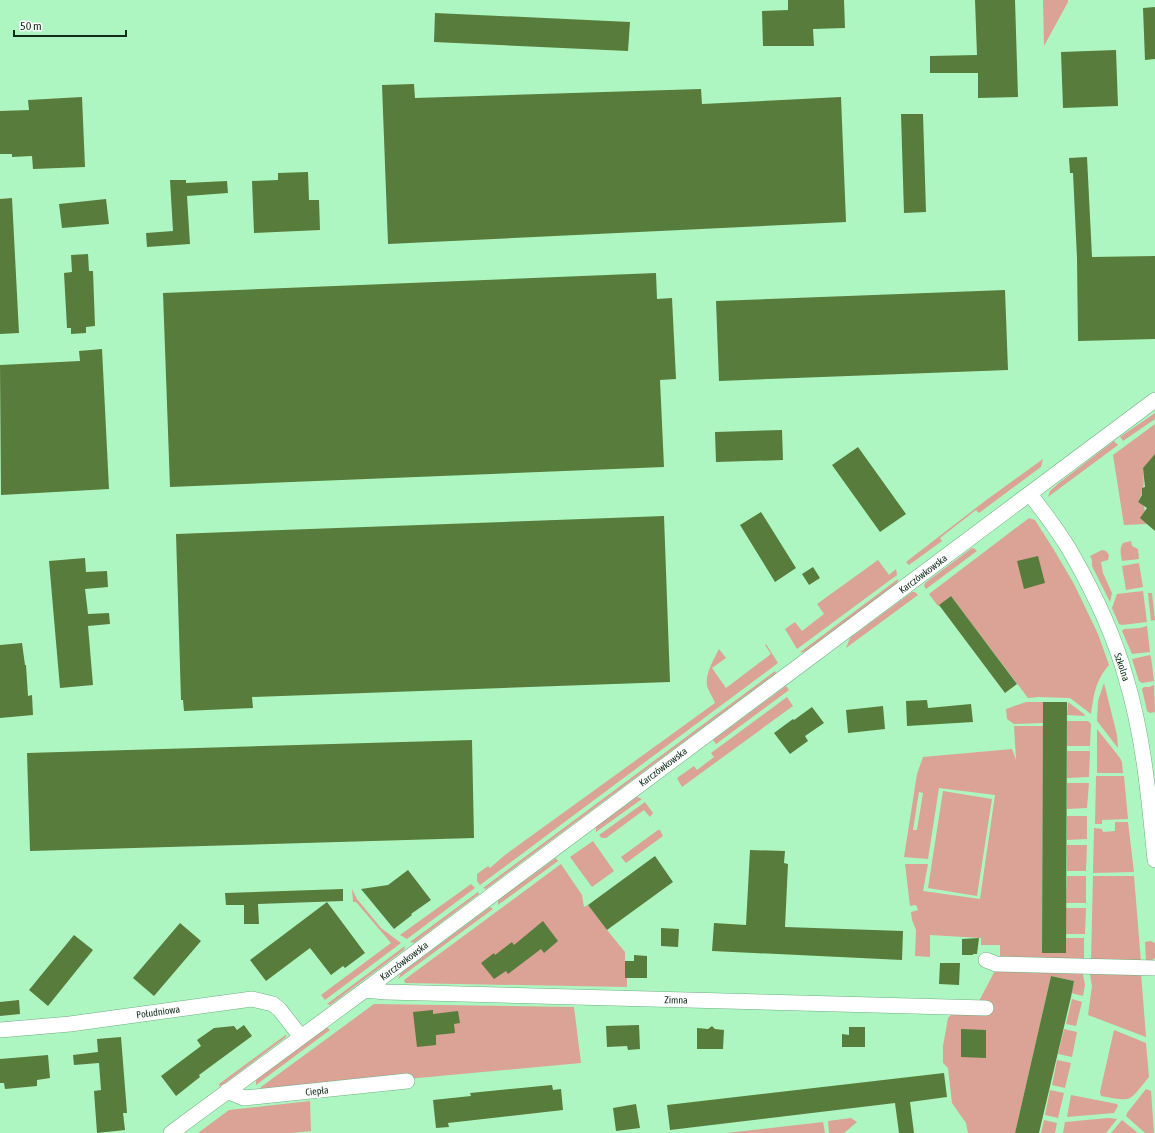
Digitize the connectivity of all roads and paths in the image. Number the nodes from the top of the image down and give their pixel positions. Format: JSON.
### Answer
{"nodes":[{"id":1,"x":1155,"y":400,"type":"edge"},
{"id":2,"x":1030,"y":494,"type":"junction"},
{"id":3,"x":1155,"y":860,"type":"edge"},
{"id":4,"x":986,"y":960,"type":"dead end"},
{"id":5,"x":1155,"y":968,"type":"edge"},
{"id":6,"x":365,"y":990,"type":"junction"},
{"id":7,"x":986,"y":1008,"type":"dead end"},
{"id":8,"x":0,"y":1030,"type":"edge"},
{"id":9,"x":301,"y":1037,"type":"junction"},
{"id":10,"x":407,"y":1081,"type":"dead end"},
{"id":11,"x":227,"y":1091,"type":"junction"},
{"id":12,"x":171,"y":1133,"type":"edge"}],
"edges":[{"from":1,"to":2,"type":"street","name":"Karczówkowska"},
{"from":2,"to":3,"type":"street","name":"Szkolna"},
{"from":2,"to":6,"type":"street","name":"Karczówkowska"},
{"from":4,"to":5,"type":"street"},
{"from":6,"to":7,"type":"street","name":"Zimna"},
{"from":6,"to":9,"type":"street","name":"Karczówkowska"},
{"from":8,"to":9,"type":"street","name":"Południowa"},
{"from":9,"to":11,"type":"street","name":"Karczówkowska"},
{"from":10,"to":11,"type":"street","name":"Ciepła"},
{"from":11,"to":12,"type":"street","name":"Karczówkowska"}]}
